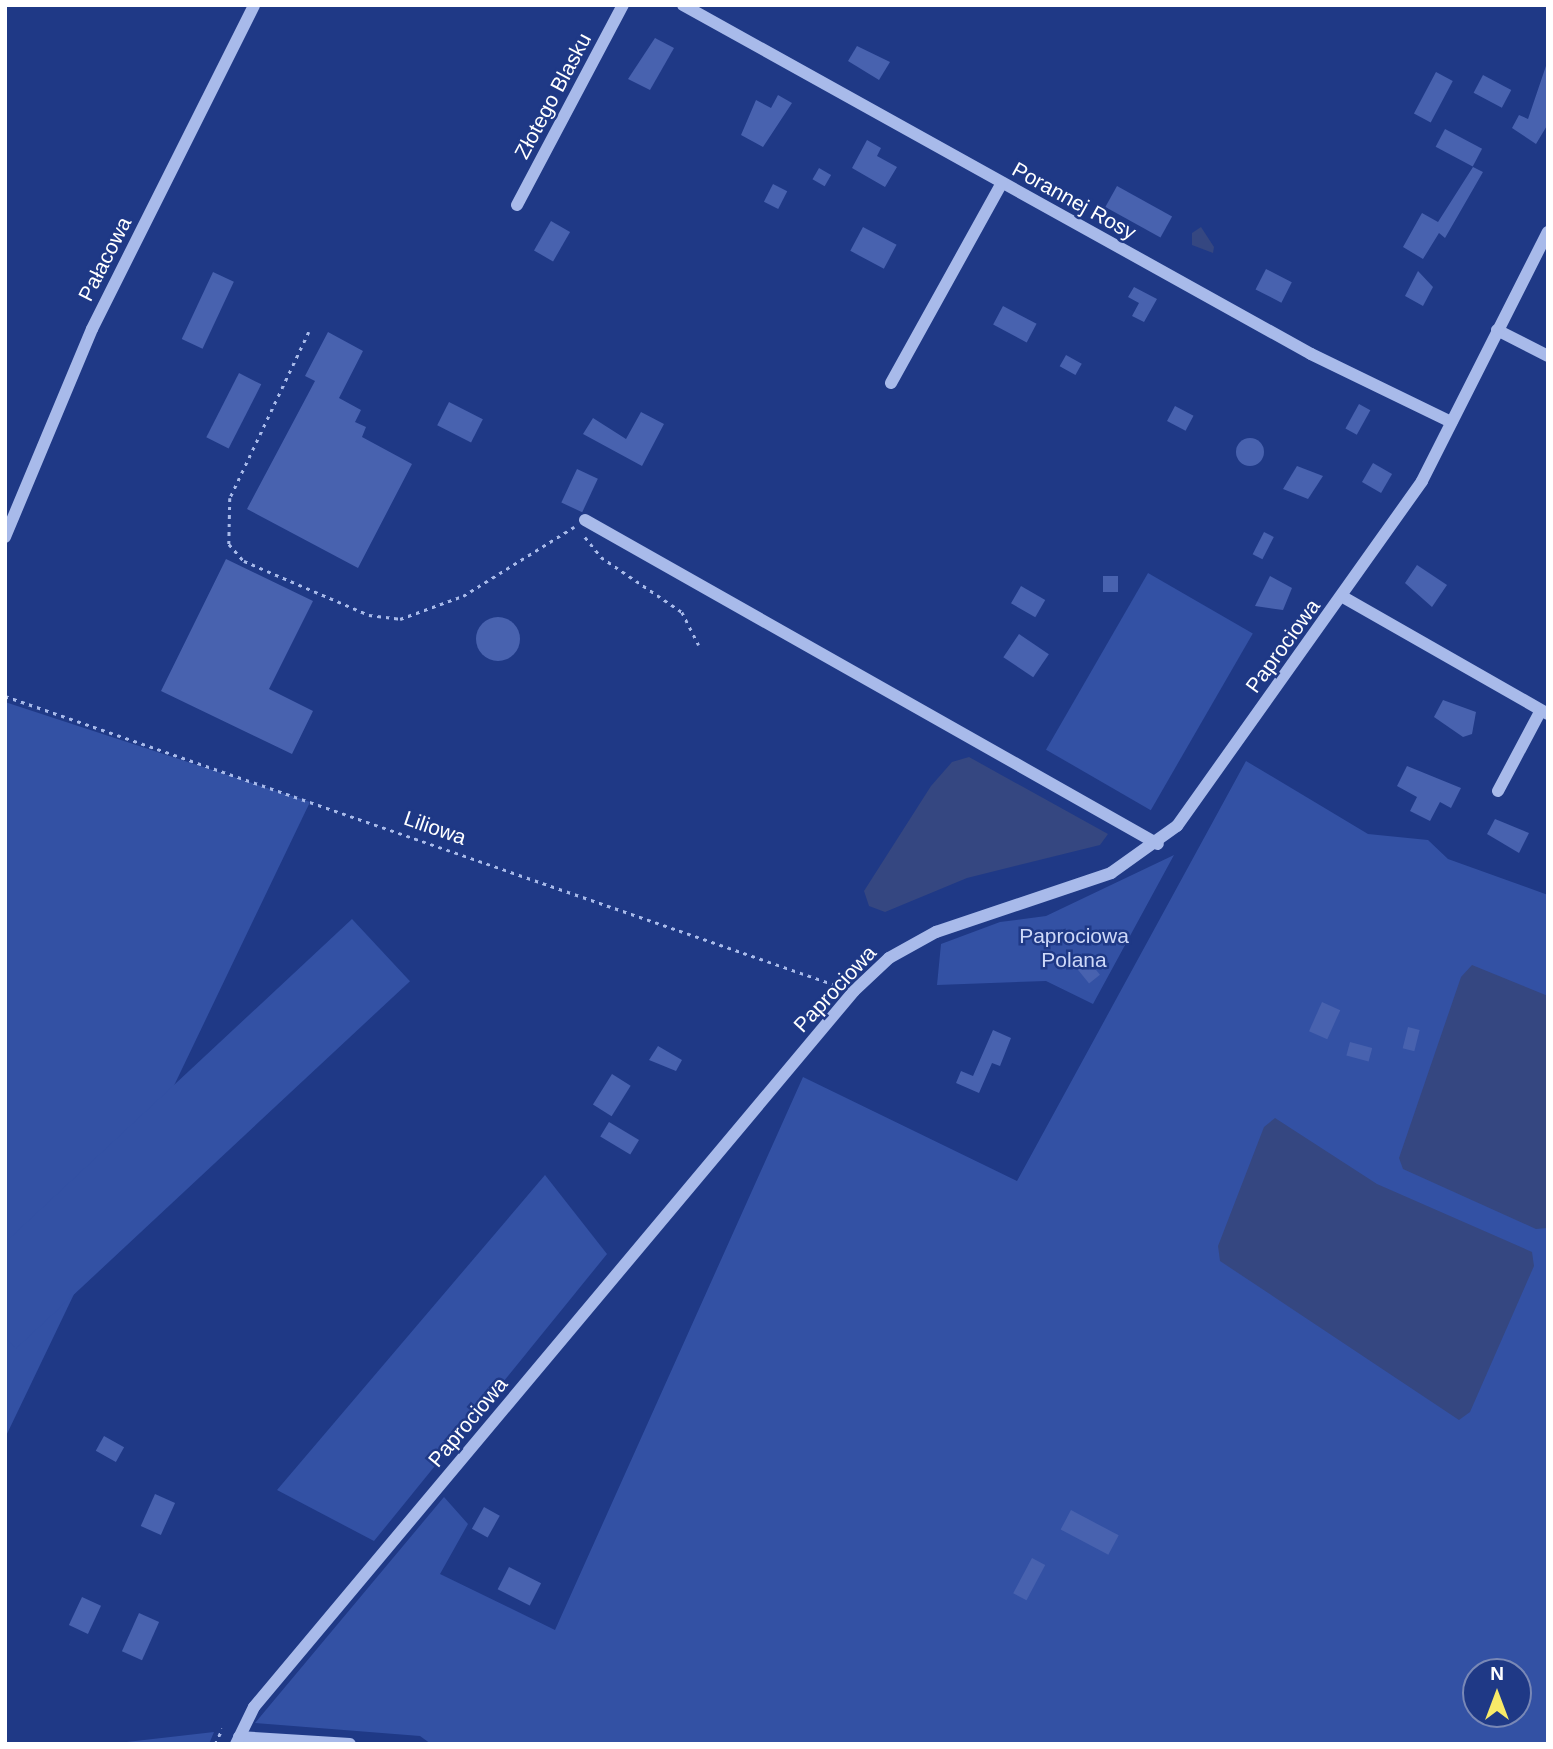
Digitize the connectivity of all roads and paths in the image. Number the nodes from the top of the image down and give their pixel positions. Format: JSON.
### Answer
{"nodes":[{"id":1,"x":254,"y":5,"type":"edge"},
{"id":2,"x":623,"y":5,"type":"edge"},
{"id":3,"x":683,"y":5,"type":"edge"},
{"id":4,"x":1002,"y":183,"type":"junction"},
{"id":5,"x":517,"y":205,"type":"dead end"},
{"id":6,"x":1548,"y":232,"type":"edge"},
{"id":7,"x":1497,"y":330,"type":"junction"},
{"id":8,"x":309,"y":331,"type":"dead end"},
{"id":9,"x":1548,"y":356,"type":"edge"},
{"id":10,"x":891,"y":383,"type":"dead end"},
{"id":11,"x":1451,"y":422,"type":"junction"},
{"id":12,"x":581,"y":523,"type":"junction"},
{"id":13,"x":5,"y":537,"type":"edge"},
{"id":14,"x":1343,"y":597,"type":"junction"},
{"id":15,"x":699,"y":645,"type":"dead end"},
{"id":16,"x":5,"y":696,"type":"edge"},
{"id":17,"x":1544,"y":713,"type":"edge"},
{"id":18,"x":1498,"y":791,"type":"dead end"},
{"id":19,"x":1158,"y":844,"type":"junction"},
{"id":20,"x":854,"y":991,"type":"junction"},
{"id":21,"x":222,"y":1729,"type":"dead end"},
{"id":22,"x":237,"y":1740,"type":"edge"},
{"id":23,"x":215,"y":1744,"type":"edge"},
{"id":24,"x":350,"y":1744,"type":"edge"}],
"edges":[{"from":1,"to":13,"type":"street","name":"Pałacowa"},
{"from":2,"to":5,"type":"street","name":"Złotego Blasku"},
{"from":3,"to":4,"type":"street","name":"Porannej Rosy"},
{"from":4,"to":10,"type":"street"},
{"from":4,"to":11,"type":"street","name":"Porannej Rosy"},
{"from":6,"to":7,"type":"street","name":"Paprociowa"},
{"from":7,"to":9,"type":"street"},
{"from":7,"to":11,"type":"street","name":"Paprociowa"},
{"from":8,"to":12,"type":"path"},
{"from":11,"to":14,"type":"street","name":"Paprociowa"},
{"from":12,"to":15,"type":"path"},
{"from":12,"to":19,"type":"street"},
{"from":14,"to":17,"type":"street"},
{"from":14,"to":19,"type":"street","name":"Paprociowa"},
{"from":16,"to":20,"type":"path","name":"Liliowa"},
{"from":17,"to":18,"type":"street"},
{"from":19,"to":20,"type":"street","name":"Paprociowa"},
{"from":20,"to":22,"type":"street","name":"Paprociowa"},
{"from":21,"to":23,"type":"path"},
{"from":22,"to":24,"type":"street"}]}
